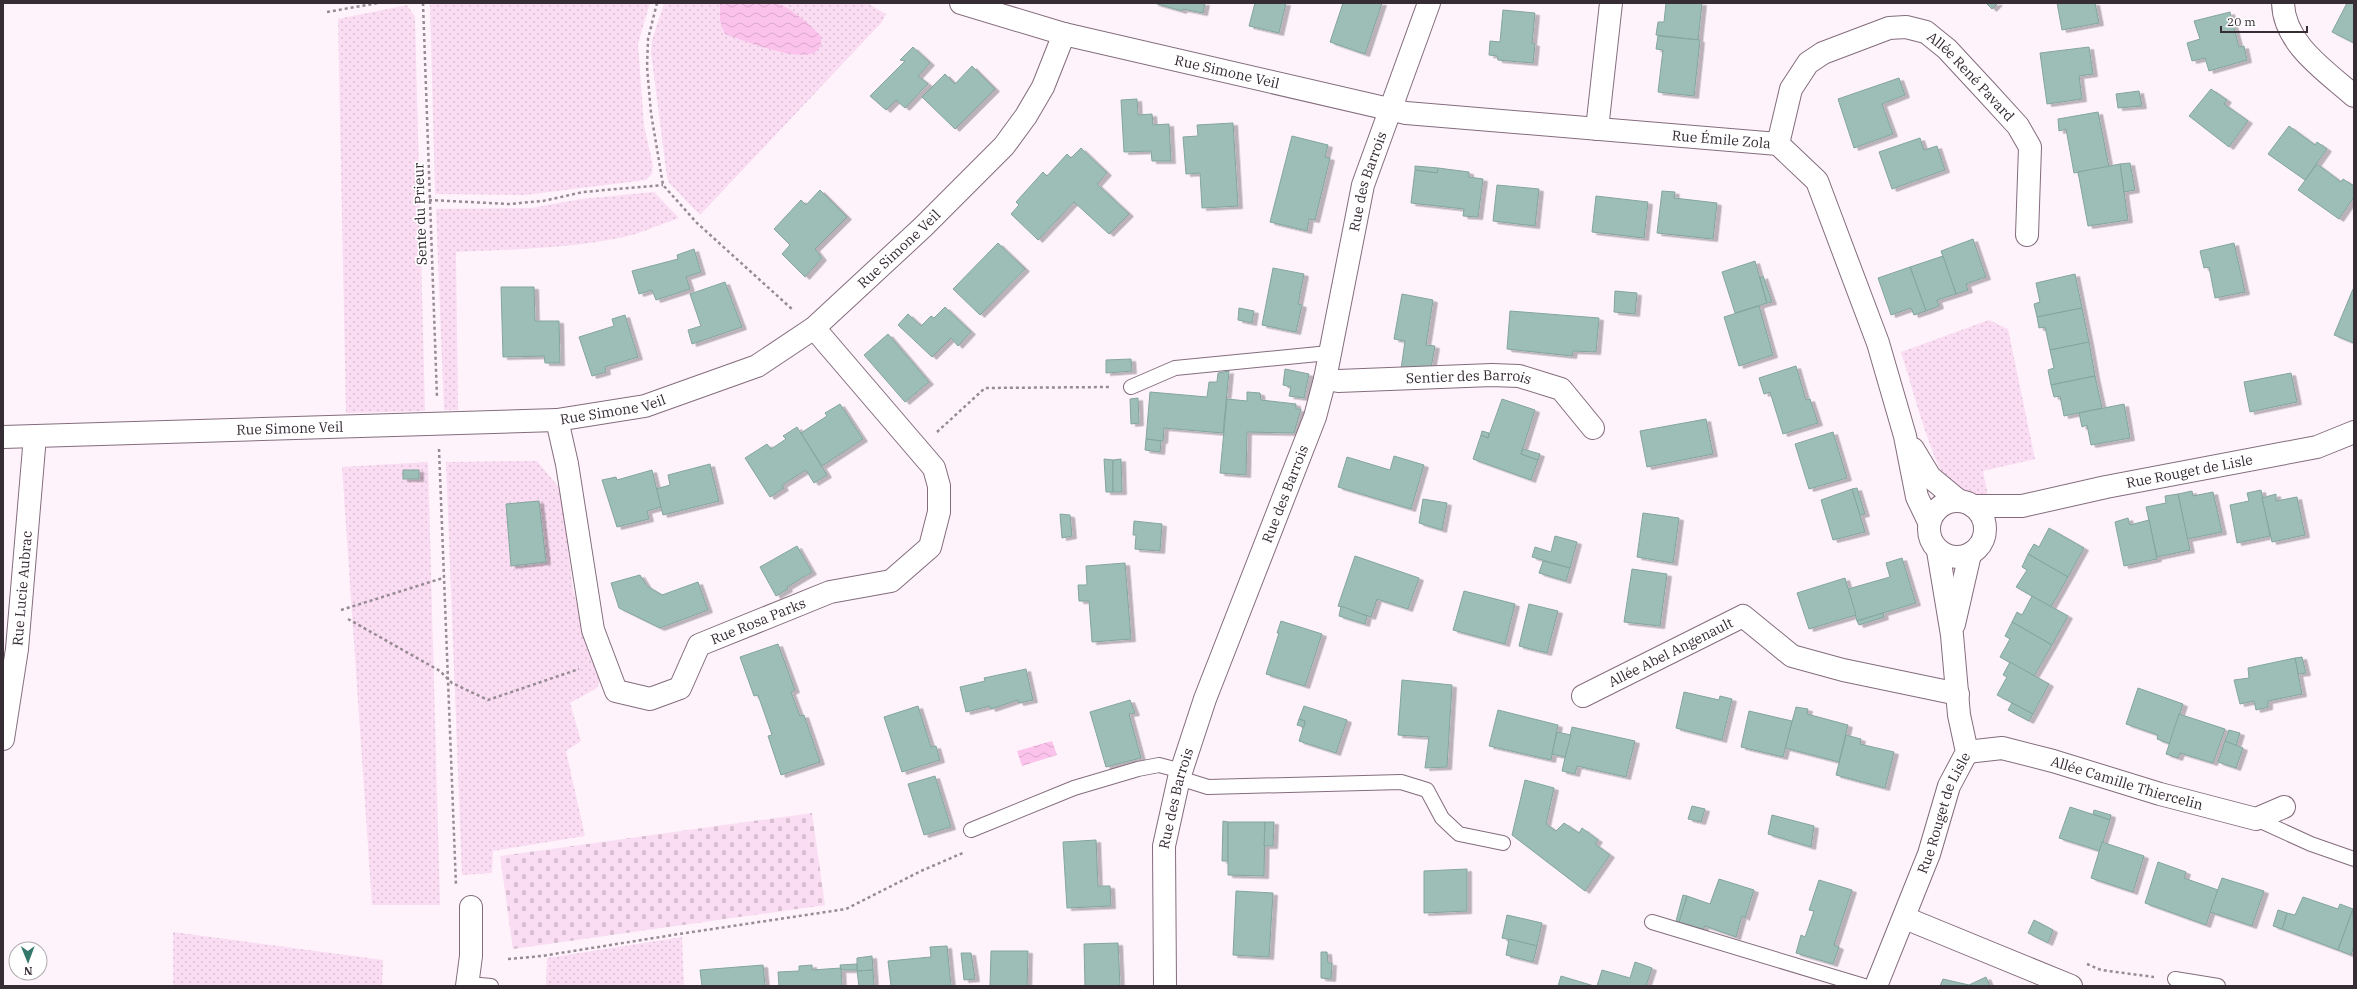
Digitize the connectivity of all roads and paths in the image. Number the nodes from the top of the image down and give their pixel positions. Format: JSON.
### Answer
{"nodes":[{"id":1,"x":378,"y":3,"type":"edge"},
{"id":2,"x":423,"y":3,"type":"edge"},
{"id":3,"x":657,"y":3,"type":"edge"},
{"id":4,"x":961,"y":3,"type":"edge"},
{"id":5,"x":1429,"y":3,"type":"edge"},
{"id":6,"x":1611,"y":3,"type":"edge"},
{"id":7,"x":2283,"y":3,"type":"edge"},
{"id":8,"x":327,"y":12,"type":"dead end"},
{"id":9,"x":1064,"y":34,"type":"junction"},
{"id":10,"x":2354,"y":96,"type":"edge"},
{"id":11,"x":1390,"y":110,"type":"junction"},
{"id":12,"x":1597,"y":129,"type":"junction"},
{"id":13,"x":1778,"y":144,"type":"junction"},
{"id":14,"x":663,"y":185,"type":"junction"},
{"id":15,"x":429,"y":200,"type":"junction"},
{"id":16,"x":2027,"y":235,"type":"dead end"},
{"id":17,"x":814,"y":328,"type":"junction"},
{"id":18,"x":1329,"y":353,"type":"junction"},
{"id":19,"x":1325,"y":379,"type":"junction"},
{"id":20,"x":1131,"y":387,"type":"joint"},
{"id":21,"x":557,"y":420,"type":"junction"},
{"id":22,"x":438,"y":423,"type":"junction"},
{"id":23,"x":1593,"y":428,"type":"dead end"},
{"id":24,"x":2354,"y":432,"type":"edge"},
{"id":25,"x":35,"y":436,"type":"junction"},
{"id":26,"x":1905,"y":436,"type":"junction"},
{"id":27,"x":3,"y":437,"type":"edge"},
{"id":28,"x":918,"y":450,"type":"junction"},
{"id":29,"x":1966,"y":504,"type":"junction"},
{"id":30,"x":2022,"y":506,"type":"junction"},
{"id":31,"x":1929,"y":522,"type":"junction"},
{"id":32,"x":1985,"y":529,"type":"junction"},
{"id":33,"x":1938,"y":551,"type":"junction"},
{"id":34,"x":1970,"y":554,"type":"junction"},
{"id":35,"x":443,"y":578,"type":"junction"},
{"id":36,"x":341,"y":610,"type":"dead end"},
{"id":37,"x":11,"y":618,"type":"edge"},
{"id":38,"x":348,"y":619,"type":"dead end"},
{"id":39,"x":1952,"y":635,"type":"junction"},
{"id":40,"x":604,"y":660,"type":"junction"},
{"id":41,"x":446,"y":677,"type":"junction"},
{"id":42,"x":1958,"y":694,"type":"junction"},
{"id":43,"x":1583,"y":696,"type":"dead end"},
{"id":44,"x":3,"y":739,"type":"edge"},
{"id":45,"x":1967,"y":752,"type":"junction"},
{"id":46,"x":1180,"y":775,"type":"junction"},
{"id":47,"x":2284,"y":807,"type":"dead end"},
{"id":48,"x":2256,"y":820,"type":"junction"},
{"id":49,"x":971,"y":830,"type":"dead end"},
{"id":50,"x":1503,"y":843,"type":"dead end"},
{"id":51,"x":972,"y":849,"type":"dead end"},
{"id":52,"x":2354,"y":859,"type":"edge"},
{"id":53,"x":471,"y":907,"type":"joint"},
{"id":54,"x":1905,"y":918,"type":"junction"},
{"id":55,"x":1652,"y":922,"type":"dead end"},
{"id":56,"x":508,"y":960,"type":"dead end"},
{"id":57,"x":2079,"y":961,"type":"dead end"},
{"id":58,"x":2175,"y":979,"type":"joint"},
{"id":59,"x":468,"y":985,"type":"edge"},
{"id":60,"x":491,"y":986,"type":"edge"},
{"id":61,"x":1165,"y":986,"type":"edge"},
{"id":62,"x":1864,"y":986,"type":"edge"},
{"id":63,"x":1876,"y":986,"type":"edge"},
{"id":64,"x":2071,"y":986,"type":"edge"},
{"id":65,"x":2218,"y":986,"type":"edge"}],
"edges":[{"from":1,"to":8,"type":"path"},
{"from":2,"to":15,"type":"path","name":"Sente du Prieur"},
{"from":3,"to":14,"type":"path"},
{"from":4,"to":9,"type":"street","name":"Rue Simone Veil"},
{"from":5,"to":11,"type":"street","name":"Rue des Barrois"},
{"from":6,"to":12,"type":"street"},
{"from":7,"to":10,"type":"street"},
{"from":9,"to":11,"type":"street","name":"Rue Simone Veil"},
{"from":9,"to":17,"type":"street","name":"Rue Simone Veil"},
{"from":11,"to":12,"type":"street","name":"Rue Émile Zola"},
{"from":11,"to":18,"type":"street","name":"Rue des Barrois"},
{"from":12,"to":13,"type":"street","name":"Rue Émile Zola"},
{"from":13,"to":16,"type":"street","name":"Allée René Pavard"},
{"from":13,"to":26,"type":"street","name":"Rue Émile Zola"},
{"from":14,"to":15,"type":"path"},
{"from":14,"to":17,"type":"path"},
{"from":15,"to":22,"type":"path","name":"Sente du Prieur"},
{"from":17,"to":21,"type":"street","name":"Rue Simone Veil"},
{"from":17,"to":28,"type":"street","name":"Rue Rosa Parks"},
{"from":18,"to":19,"type":"street","name":"Rue des Barrois"},
{"from":18,"to":20,"type":"lane"},
{"from":19,"to":23,"type":"street","name":"Sentier des Barrois"},
{"from":19,"to":46,"type":"street","name":"Rue des Barrois"},
{"from":20,"to":28,"type":"path"},
{"from":21,"to":22,"type":"street","name":"Rue Simone Veil"},
{"from":21,"to":40,"type":"street","name":"Rue Rosa Parks"},
{"from":22,"to":25,"type":"street","name":"Rue Simone Veil"},
{"from":22,"to":35,"type":"path","name":"Sente du Prieur"},
{"from":24,"to":30,"type":"street","name":"Rue Rouget de Lisle"},
{"from":25,"to":27,"type":"street","name":"Rue Simone Veil"},
{"from":25,"to":37,"type":"street","name":"Rue Lucie Aubrac"},
{"from":26,"to":29,"type":"street","name":"Rue Émile Zola"},
{"from":26,"to":31,"type":"street","name":"Rue Émile Zola"},
{"from":28,"to":40,"type":"street","name":"Rue Rosa Parks"},
{"from":29,"to":30,"type":"street","name":"Rue Rouget de Lisle"},
{"from":29,"to":31,"type":"street"},
{"from":29,"to":32,"type":"street"},
{"from":30,"to":32,"type":"street","name":"Rue Rouget de Lisle"},
{"from":31,"to":33,"type":"street"},
{"from":32,"to":34,"type":"street"},
{"from":33,"to":34,"type":"street"},
{"from":33,"to":39,"type":"street","name":"Rue Rouget de Lisle"},
{"from":34,"to":39,"type":"street","name":"Rue Rouget de Lisle"},
{"from":35,"to":36,"type":"path"},
{"from":35,"to":41,"type":"path","name":"Sente du Prieur"},
{"from":37,"to":44,"type":"street","name":"Rue Lucie Aubrac"},
{"from":38,"to":41,"type":"path"},
{"from":39,"to":42,"type":"street","name":"Rue Rouget de Lisle"},
{"from":40,"to":41,"type":"path"},
{"from":41,"to":53,"type":"path","name":"Sente du Prieur"},
{"from":42,"to":43,"type":"street","name":"Allée Abel Angenault"},
{"from":42,"to":45,"type":"street","name":"Rue Rouget de Lisle"},
{"from":45,"to":48,"type":"street","name":"Allée Camille Thiercelin"},
{"from":45,"to":54,"type":"street","name":"Rue Rouget de Lisle"},
{"from":46,"to":49,"type":"lane"},
{"from":46,"to":50,"type":"lane"},
{"from":46,"to":61,"type":"street","name":"Rue des Barrois"},
{"from":47,"to":48,"type":"street"},
{"from":48,"to":52,"type":"lane"},
{"from":51,"to":56,"type":"path"},
{"from":53,"to":59,"type":"street"},
{"from":54,"to":63,"type":"street","name":"Rue Rouget de Lisle"},
{"from":54,"to":64,"type":"street"},
{"from":55,"to":62,"type":"lane"},
{"from":57,"to":58,"type":"path"},
{"from":58,"to":65,"type":"lane"},
{"from":59,"to":60,"type":"lane"}]}
